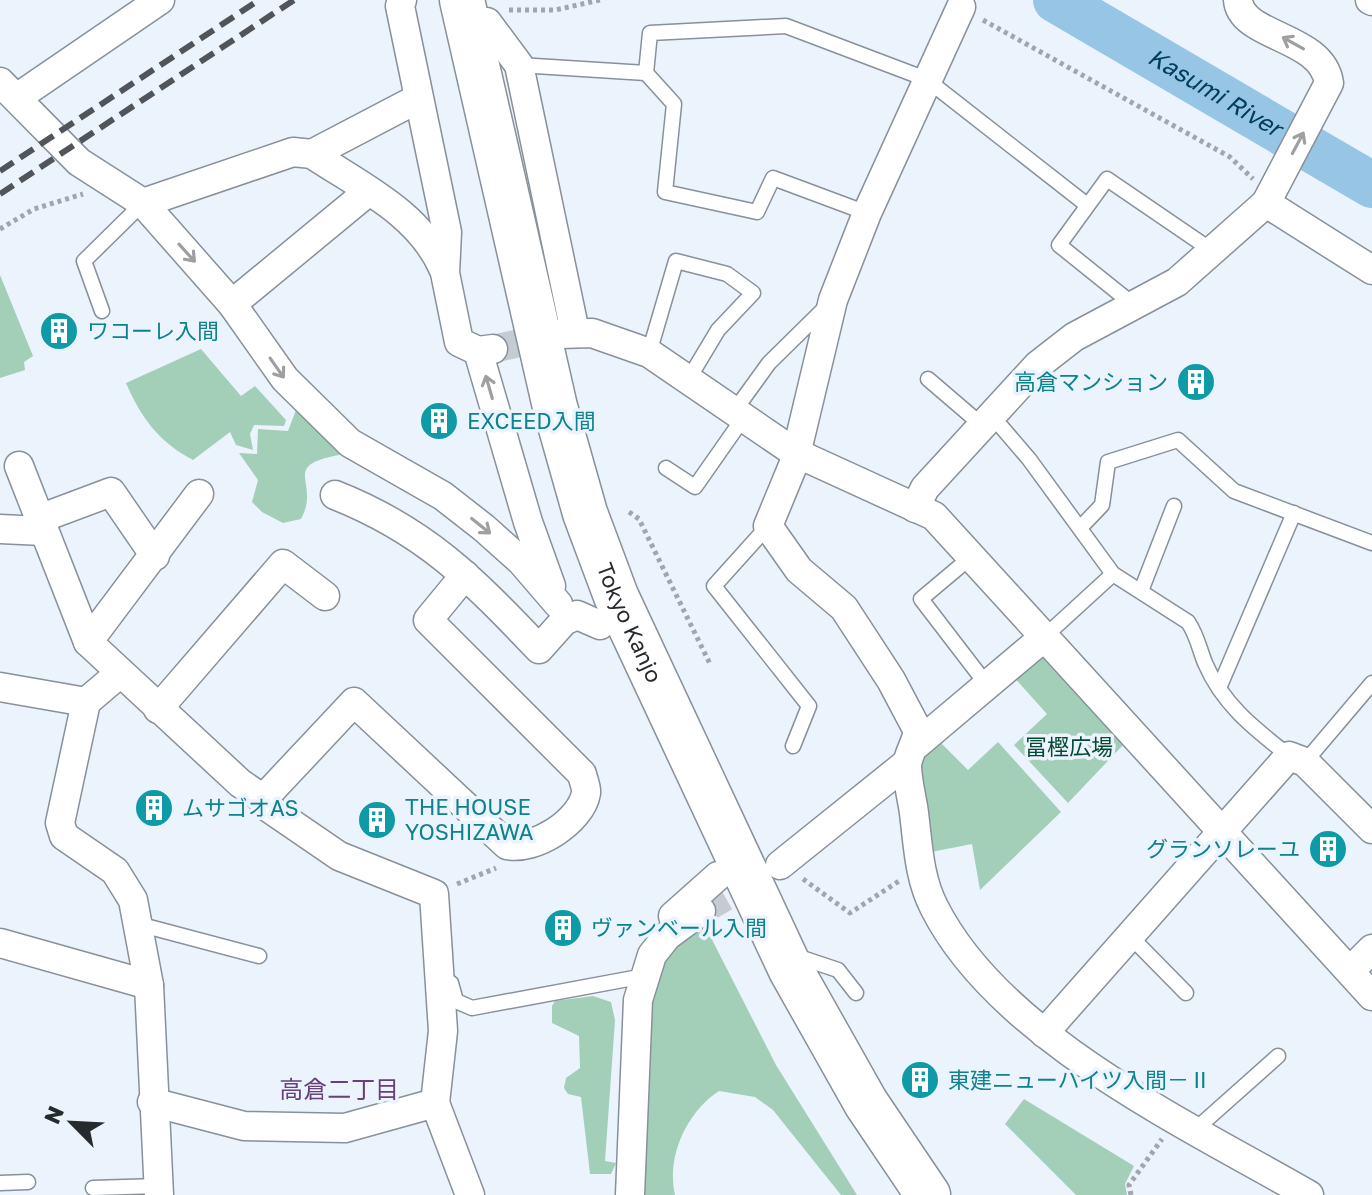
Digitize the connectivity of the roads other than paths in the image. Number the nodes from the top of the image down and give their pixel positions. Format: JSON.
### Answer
{"nodes":[{"id":1,"x":160,"y":0,"type":"edge"},
{"id":2,"x":402,"y":0,"type":"edge"},
{"id":3,"x":1238,"y":0,"type":"edge"},
{"id":4,"x":461,"y":6,"type":"edge"},
{"id":5,"x":961,"y":7,"type":"road end"},
{"id":6,"x":519,"y":65,"type":"junction"},
{"id":7,"x":646,"y":73,"type":"junction"},
{"id":8,"x":926,"y":79,"type":"junction"},
{"id":9,"x":9,"y":90,"type":"edge"},
{"id":10,"x":417,"y":99,"type":"junction"},
{"id":11,"x":312,"y":154,"type":"junction"},
{"id":12,"x":369,"y":191,"type":"junction"},
{"id":13,"x":1269,"y":196,"type":"junction"},
{"id":14,"x":143,"y":203,"type":"junction"},
{"id":15,"x":1087,"y":205,"type":"junction"},
{"id":16,"x":867,"y":213,"type":"junction"},
{"id":17,"x":1214,"y":252,"type":"junction"},
{"id":18,"x":1372,"y":270,"type":"edge"},
{"id":19,"x":445,"y":273,"type":"junction"},
{"id":20,"x":833,"y":300,"type":"junction"},
{"id":21,"x":232,"y":304,"type":"junction"},
{"id":22,"x":1136,"y":306,"type":"junction"},
{"id":23,"x":102,"y":311,"type":"dead end"},
{"id":24,"x":649,"y":353,"type":"junction"},
{"id":25,"x":928,"y":379,"type":"dead end"},
{"id":26,"x":688,"y":380,"type":"junction"},
{"id":27,"x":739,"y":413,"type":"junction"},
{"id":28,"x":988,"y":422,"type":"junction"},
{"id":29,"x":794,"y":452,"type":"junction"},
{"id":30,"x":19,"y":466,"type":"dead end"},
{"id":31,"x":666,"y":468,"type":"dead end"},
{"id":32,"x":199,"y":494,"type":"dead end"},
{"id":33,"x":335,"y":495,"type":"dead end"},
{"id":34,"x":1174,"y":506,"type":"dead end"},
{"id":35,"x":915,"y":508,"type":"junction"},
{"id":36,"x":1294,"y":513,"type":"junction"},
{"id":37,"x":41,"y":525,"type":"junction"},
{"id":38,"x":768,"y":526,"type":"junction"},
{"id":39,"x":1080,"y":528,"type":"junction"},
{"id":40,"x":0,"y":529,"type":"edge"},
{"id":41,"x":1372,"y":543,"type":"edge"},
{"id":42,"x":155,"y":556,"type":"junction"},
{"id":43,"x":971,"y":557,"type":"junction"},
{"id":44,"x":1113,"y":574,"type":"junction"},
{"id":45,"x":465,"y":575,"type":"junction"},
{"id":46,"x":1141,"y":591,"type":"junction"},
{"id":47,"x":325,"y":596,"type":"dead end"},
{"id":48,"x":574,"y":617,"type":"junction"},
{"id":49,"x":1043,"y":638,"type":"junction"},
{"id":50,"x":88,"y":642,"type":"junction"},
{"id":51,"x":119,"y":674,"type":"junction"},
{"id":52,"x":1372,"y":683,"type":"edge"},
{"id":53,"x":987,"y":685,"type":"junction"},
{"id":54,"x":0,"y":687,"type":"edge"},
{"id":55,"x":1219,"y":688,"type":"junction"},
{"id":56,"x":86,"y":702,"type":"junction"},
{"id":57,"x":158,"y":709,"type":"junction"},
{"id":58,"x":793,"y":746,"type":"dead end"},
{"id":59,"x":911,"y":754,"type":"junction"},
{"id":60,"x":1297,"y":759,"type":"junction"},
{"id":61,"x":263,"y":799,"type":"junction"},
{"id":62,"x":1372,"y":829,"type":"edge"},
{"id":63,"x":1222,"y":833,"type":"junction"},
{"id":64,"x":782,"y":864,"type":"tunnel mouth"},
{"id":65,"x":710,"y":893,"type":"junction"},
{"id":66,"x":138,"y":924,"type":"junction"},
{"id":67,"x":1130,"y":936,"type":"junction"},
{"id":68,"x":0,"y":943,"type":"edge"},
{"id":69,"x":1372,"y":949,"type":"edge"},
{"id":70,"x":781,"y":951,"type":"junction"},
{"id":71,"x":259,"y":956,"type":"dead end"},
{"id":72,"x":446,"y":962,"type":"junction"},
{"id":73,"x":1350,"y":971,"type":"junction"},
{"id":74,"x":149,"y":985,"type":"junction"},
{"id":75,"x":638,"y":988,"type":"junction"},
{"id":76,"x":856,"y":993,"type":"dead end"},
{"id":77,"x":1186,"y":993,"type":"dead end"},
{"id":78,"x":1372,"y":996,"type":"edge"},
{"id":79,"x":1044,"y":1033,"type":"junction"},
{"id":80,"x":1278,"y":1056,"type":"dead end"},
{"id":81,"x":152,"y":1102,"type":"junction"},
{"id":82,"x":435,"y":1103,"type":"junction"},
{"id":83,"x":1187,"y":1124,"type":"junction"},
{"id":84,"x":28,"y":1182,"type":"dead end"},
{"id":85,"x":0,"y":1183,"type":"edge"},
{"id":86,"x":93,"y":1188,"type":"dead end"},
{"id":87,"x":159,"y":1190,"type":"edge"},
{"id":88,"x":470,"y":1195,"type":"edge"},
{"id":89,"x":630,"y":1195,"type":"edge"},
{"id":90,"x":899,"y":1195,"type":"edge"},
{"id":91,"x":928,"y":1195,"type":"edge"},
{"id":92,"x":1309,"y":1195,"type":"edge"}],
"edges":[{"from":1,"to":9,"type":"street"},
{"from":2,"to":10,"type":"street"},
{"from":13,"to":3,"type":"street","one_way":true},
{"from":4,"to":6,"type":"street"},
{"from":4,"to":48,"type":"highway","name":"Tokyo Kanjo"},
{"from":4,"to":70,"type":"highway","name":"Tokyo Kanjo"},
{"from":5,"to":8,"type":"street"},
{"from":6,"to":7,"type":"lane"},
{"from":6,"to":24,"type":"street"},
{"from":7,"to":8,"type":"lane"},
{"from":7,"to":16,"type":"lane"},
{"from":8,"to":15,"type":"lane"},
{"from":8,"to":16,"type":"street"},
{"from":9,"to":14,"type":"street"},
{"from":10,"to":11,"type":"street"},
{"from":10,"to":19,"type":"street"},
{"from":11,"to":12,"type":"street"},
{"from":11,"to":14,"type":"street"},
{"from":12,"to":19,"type":"street"},
{"from":12,"to":21,"type":"street"},
{"from":13,"to":17,"type":"street"},
{"from":13,"to":18,"type":"street"},
{"from":14,"to":21,"type":"street","one_way":true},
{"from":14,"to":23,"type":"lane"},
{"from":15,"to":17,"type":"lane"},
{"from":15,"to":22,"type":"lane"},
{"from":16,"to":20,"type":"street"},
{"from":17,"to":22,"type":"street"},
{"from":48,"to":19,"type":"street","one_way":true},
{"from":20,"to":27,"type":"lane"},
{"from":20,"to":29,"type":"street"},
{"from":21,"to":48,"type":"street","one_way":true},
{"from":22,"to":28,"type":"street"},
{"from":24,"to":26,"type":"street"},
{"from":24,"to":26,"type":"lane"},
{"from":25,"to":28,"type":"lane"},
{"from":26,"to":27,"type":"street"},
{"from":27,"to":29,"type":"street"},
{"from":27,"to":31,"type":"lane"},
{"from":28,"to":35,"type":"street"},
{"from":28,"to":39,"type":"lane"},
{"from":29,"to":35,"type":"street"},
{"from":29,"to":38,"type":"street"},
{"from":30,"to":37,"type":"street"},
{"from":32,"to":42,"type":"street"},
{"from":33,"to":45,"type":"street"},
{"from":34,"to":46,"type":"lane"},
{"from":35,"to":43,"type":"street"},
{"from":36,"to":39,"type":"lane"},
{"from":36,"to":41,"type":"lane"},
{"from":36,"to":55,"type":"lane"},
{"from":37,"to":40,"type":"street"},
{"from":37,"to":42,"type":"street"},
{"from":37,"to":50,"type":"street"},
{"from":38,"to":58,"type":"lane"},
{"from":38,"to":59,"type":"street"},
{"from":39,"to":44,"type":"lane"},
{"from":42,"to":50,"type":"street"},
{"from":43,"to":49,"type":"street"},
{"from":43,"to":53,"type":"lane"},
{"from":44,"to":46,"type":"lane"},
{"from":44,"to":49,"type":"lane"},
{"from":45,"to":48,"type":"street"},
{"from":45,"to":61,"type":"street"},
{"from":46,"to":55,"type":"lane"},
{"from":47,"to":57,"type":"street"},
{"from":48,"to":65,"type":"highway","name":"Tokyo Kanjo"},
{"from":49,"to":53,"type":"street"},
{"from":49,"to":63,"type":"street"},
{"from":50,"to":51,"type":"street"},
{"from":51,"to":56,"type":"street"},
{"from":51,"to":57,"type":"street"},
{"from":52,"to":60,"type":"lane"},
{"from":53,"to":59,"type":"street"},
{"from":54,"to":56,"type":"street"},
{"from":55,"to":60,"type":"lane"},
{"from":56,"to":66,"type":"street"},
{"from":57,"to":61,"type":"street"},
{"from":59,"to":64,"type":"street"},
{"from":59,"to":79,"type":"street"},
{"from":60,"to":62,"type":"street"},
{"from":60,"to":63,"type":"street"},
{"from":61,"to":72,"type":"street"},
{"from":63,"to":67,"type":"street"},
{"from":63,"to":73,"type":"street"},
{"from":65,"to":75,"type":"street"},
{"from":65,"to":75,"type":"street"},
{"from":65,"to":90,"type":"highway","name":"Tokyo Kanjo"},
{"from":66,"to":71,"type":"lane"},
{"from":66,"to":74,"type":"street"},
{"from":67,"to":77,"type":"lane"},
{"from":67,"to":79,"type":"street"},
{"from":68,"to":74,"type":"street"},
{"from":69,"to":73,"type":"street"},
{"from":70,"to":76,"type":"lane"},
{"from":70,"to":91,"type":"highway","name":"Tokyo Kanjo"},
{"from":72,"to":75,"type":"lane"},
{"from":72,"to":82,"type":"street"},
{"from":73,"to":78,"type":"street"},
{"from":74,"to":81,"type":"street"},
{"from":75,"to":89,"type":"street"},
{"from":79,"to":83,"type":"street"},
{"from":80,"to":83,"type":"lane"},
{"from":81,"to":82,"type":"street"},
{"from":81,"to":87,"type":"street"},
{"from":82,"to":88,"type":"street"},
{"from":83,"to":92,"type":"street"},
{"from":84,"to":85,"type":"lane"},
{"from":86,"to":87,"type":"lane"}]}
